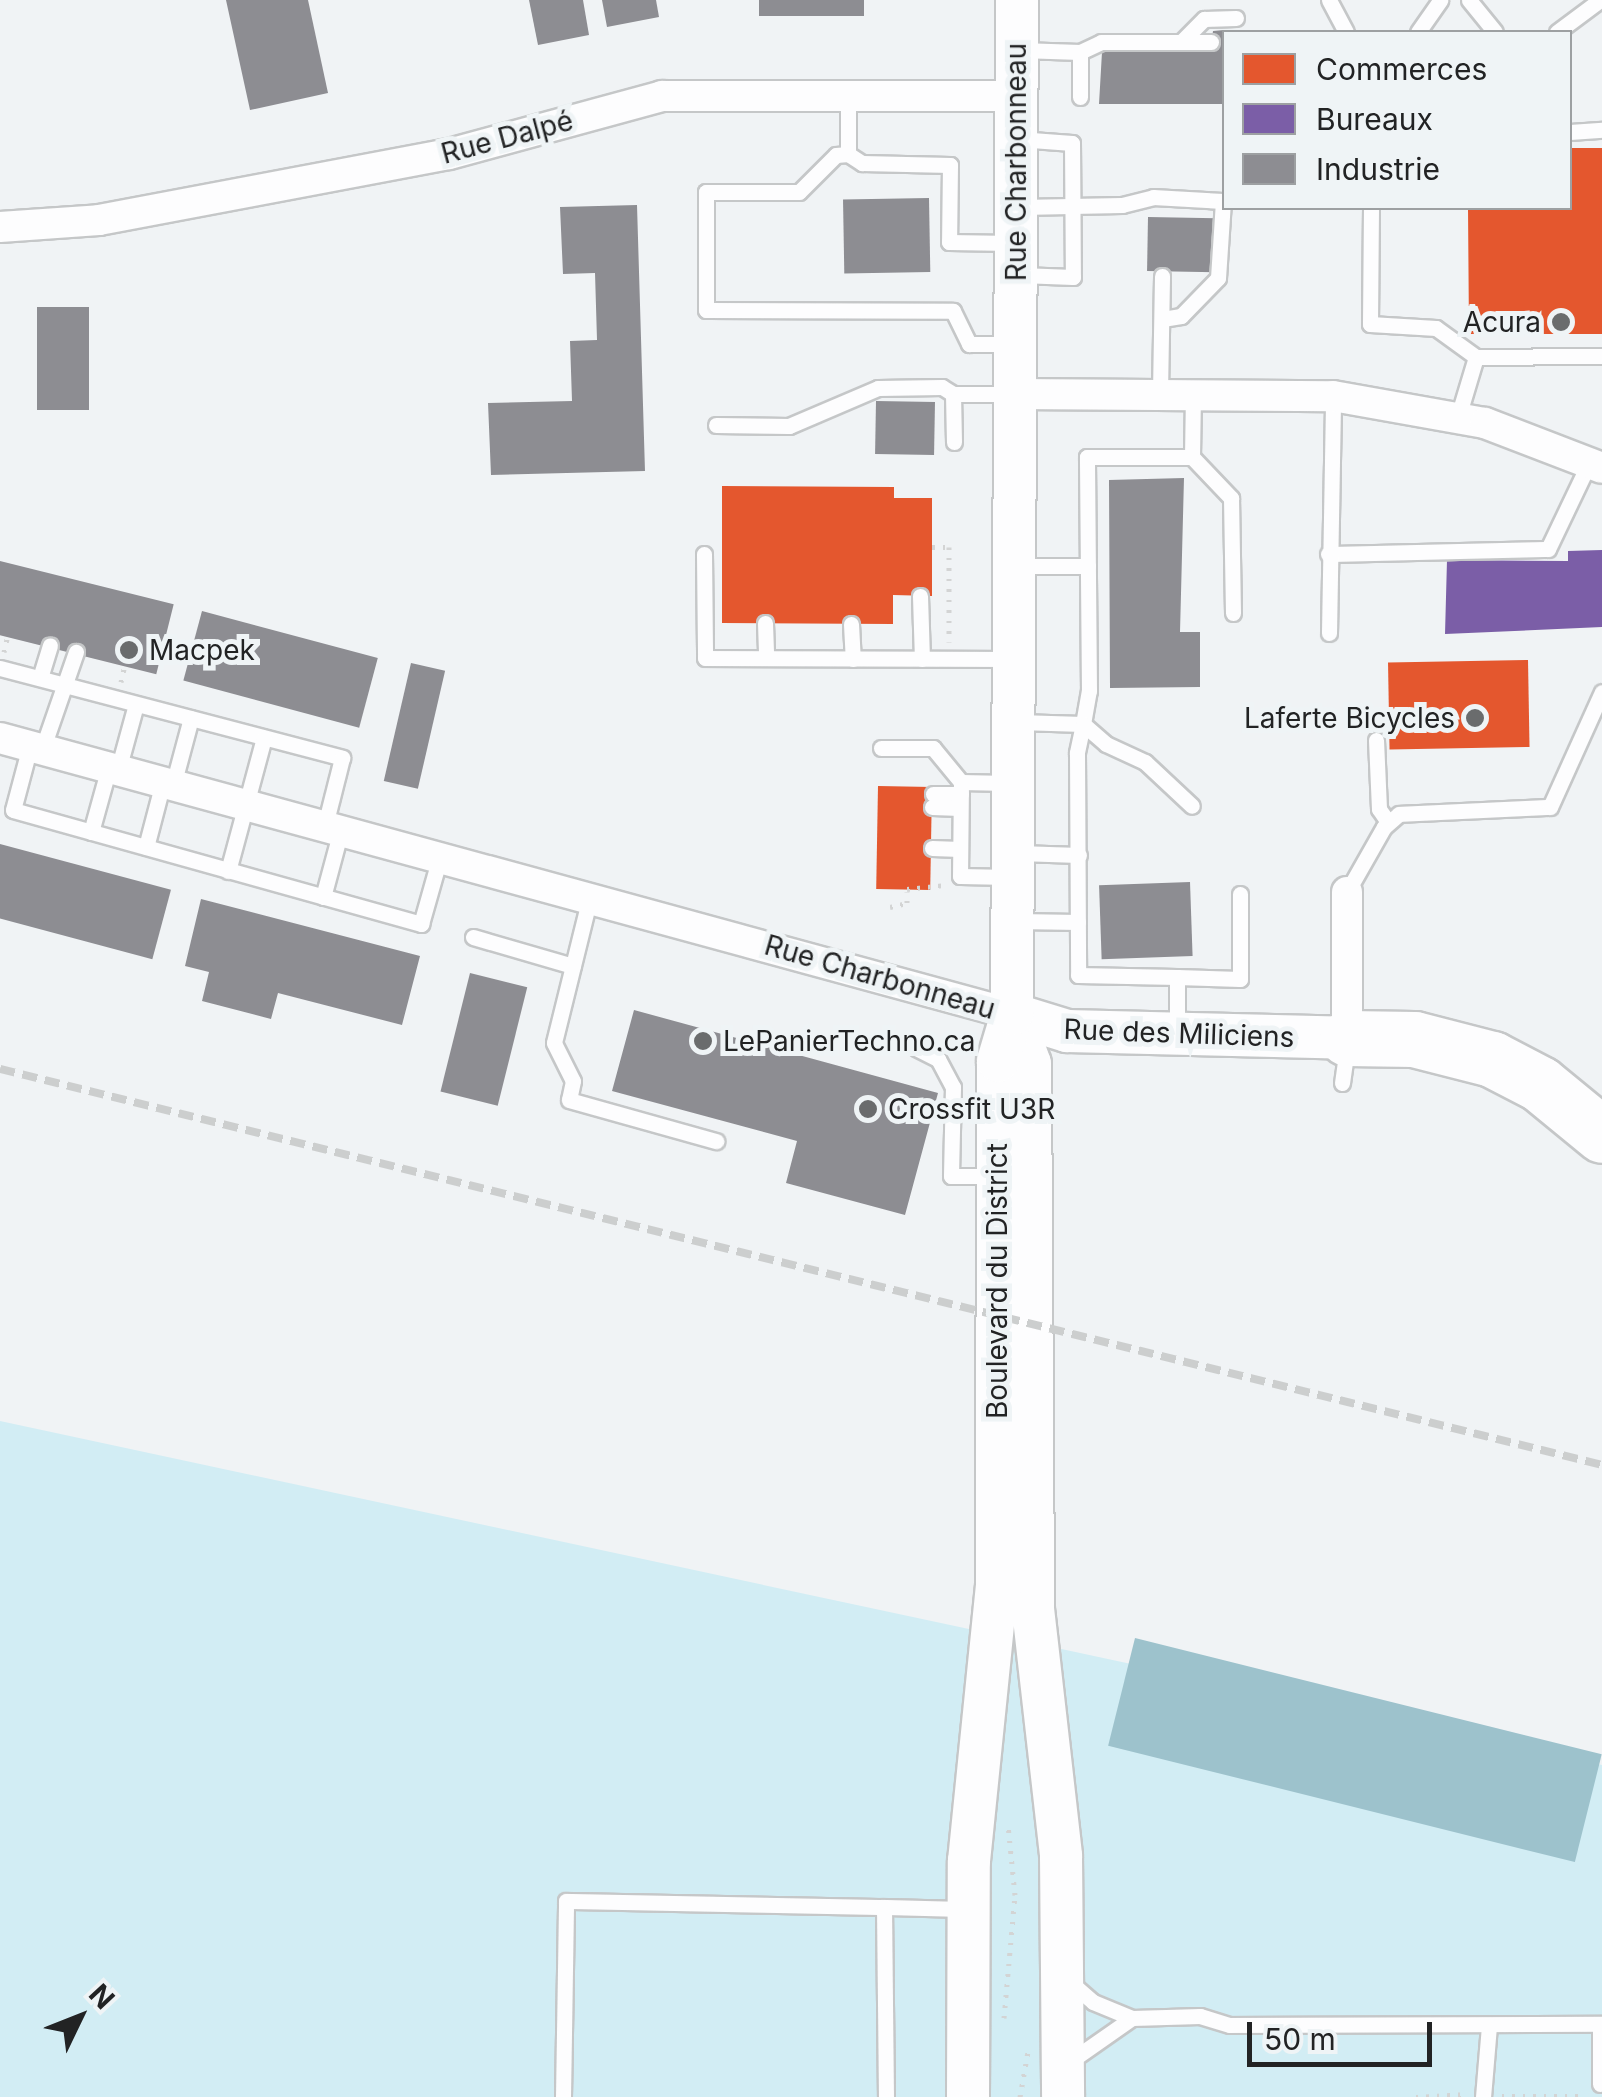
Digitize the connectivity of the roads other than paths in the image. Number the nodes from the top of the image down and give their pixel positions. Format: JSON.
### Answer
{"nodes":[{"id":1,"x":1017,"y":0,"type":"edge"},
{"id":2,"x":1329,"y":0,"type":"edge"},
{"id":3,"x":1440,"y":0,"type":"edge"},
{"id":4,"x":1469,"y":0,"type":"edge"},
{"id":5,"x":1600,"y":0,"type":"edge"},
{"id":6,"x":1236,"y":18,"type":"dead end"},
{"id":7,"x":1345,"y":30,"type":"edge"},
{"id":8,"x":1419,"y":30,"type":"edge"},
{"id":9,"x":1493,"y":30,"type":"edge"},
{"id":10,"x":1560,"y":30,"type":"edge"},
{"id":11,"x":1180,"y":42,"type":"junction"},
{"id":12,"x":1211,"y":42,"type":"dead end"},
{"id":13,"x":1016,"y":50,"type":"junction"},
{"id":14,"x":1080,"y":52,"type":"junction"},
{"id":15,"x":848,"y":96,"type":"junction"},
{"id":16,"x":1016,"y":96,"type":"junction"},
{"id":17,"x":1080,"y":96,"type":"dead end"},
{"id":18,"x":1602,"y":130,"type":"edge"},
{"id":19,"x":1572,"y":132,"type":"edge"},
{"id":20,"x":1016,"y":138,"type":"junction"},
{"id":21,"x":848,"y":154,"type":"junction"},
{"id":22,"x":1073,"y":208,"type":"junction"},
{"id":23,"x":1371,"y":210,"type":"edge"},
{"id":24,"x":0,"y":228,"type":"edge"},
{"id":25,"x":1016,"y":242,"type":"junction"},
{"id":26,"x":1162,"y":276,"type":"dead end"},
{"id":27,"x":1162,"y":319,"type":"junction"},
{"id":28,"x":1015,"y":344,"type":"junction"},
{"id":29,"x":1602,"y":356,"type":"edge"},
{"id":30,"x":1476,"y":357,"type":"junction"},
{"id":31,"x":1160,"y":392,"type":"junction"},
{"id":32,"x":1193,"y":392,"type":"junction"},
{"id":33,"x":953,"y":394,"type":"junction"},
{"id":34,"x":1015,"y":394,"type":"junction"},
{"id":35,"x":1333,"y":396,"type":"junction"},
{"id":36,"x":1458,"y":417,"type":"junction"},
{"id":37,"x":716,"y":424,"type":"dead end"},
{"id":38,"x":954,"y":442,"type":"dead end"},
{"id":39,"x":1192,"y":457,"type":"junction"},
{"id":40,"x":1596,"y":465,"type":"edge"},
{"id":41,"x":704,"y":554,"type":"dead end"},
{"id":42,"x":1328,"y":554,"type":"junction"},
{"id":43,"x":1015,"y":566,"type":"junction"},
{"id":44,"x":1088,"y":566,"type":"junction"},
{"id":45,"x":920,"y":596,"type":"dead end"},
{"id":46,"x":1233,"y":613,"type":"dead end"},
{"id":47,"x":764,"y":623,"type":"dead end"},
{"id":48,"x":852,"y":624,"type":"dead end"},
{"id":49,"x":1329,"y":634,"type":"dead end"},
{"id":50,"x":50,"y":646,"type":"dead end"},
{"id":51,"x":76,"y":652,"type":"dead end"},
{"id":52,"x":766,"y":658,"type":"junction"},
{"id":53,"x":852,"y":659,"type":"junction"},
{"id":54,"x":922,"y":660,"type":"junction"},
{"id":55,"x":1014,"y":660,"type":"junction"},
{"id":56,"x":0,"y":668,"type":"edge"},
{"id":57,"x":40,"y":678,"type":"junction"},
{"id":58,"x":61,"y":684,"type":"junction"},
{"id":59,"x":1602,"y":692,"type":"edge"},
{"id":60,"x":136,"y":704,"type":"junction"},
{"id":61,"x":191,"y":718,"type":"junction"},
{"id":62,"x":1014,"y":722,"type":"junction"},
{"id":63,"x":1083,"y":724,"type":"junction"},
{"id":64,"x":264,"y":738,"type":"junction"},
{"id":65,"x":1376,"y":740,"type":"dead end"},
{"id":66,"x":24,"y":745,"type":"edge"},
{"id":67,"x":881,"y":748,"type":"dead end"},
{"id":68,"x":113,"y":768,"type":"junction"},
{"id":69,"x":168,"y":783,"type":"junction"},
{"id":70,"x":1014,"y":783,"type":"junction"},
{"id":71,"x":961,"y":795,"type":"junction"},
{"id":72,"x":932,"y":801,"type":"dead end"},
{"id":73,"x":246,"y":804,"type":"junction"},
{"id":74,"x":1192,"y":806,"type":"dead end"},
{"id":75,"x":1388,"y":822,"type":"junction"},
{"id":76,"x":333,"y":828,"type":"junction"},
{"id":77,"x":91,"y":832,"type":"junction"},
{"id":78,"x":146,"y":848,"type":"junction"},
{"id":79,"x":932,"y":848,"type":"dead end"},
{"id":80,"x":960,"y":848,"type":"junction"},
{"id":81,"x":1079,"y":855,"type":"junction"},
{"id":82,"x":440,"y":856,"type":"junction"},
{"id":83,"x":1014,"y":865,"type":"junction"},
{"id":84,"x":228,"y":870,"type":"junction"},
{"id":85,"x":1347,"y":892,"type":"joint"},
{"id":86,"x":1240,"y":894,"type":"dead end"},
{"id":87,"x":323,"y":897,"type":"junction"},
{"id":88,"x":590,"y":897,"type":"junction"},
{"id":89,"x":1013,"y":920,"type":"junction"},
{"id":90,"x":1078,"y":922,"type":"junction"},
{"id":91,"x":472,"y":937,"type":"dead end"},
{"id":92,"x":573,"y":966,"type":"junction"},
{"id":93,"x":1177,"y":977,"type":"junction"},
{"id":94,"x":1012,"y":1014,"type":"junction"},
{"id":95,"x":1176,"y":1036,"type":"junction"},
{"id":96,"x":916,"y":1048,"type":"dead end"},
{"id":97,"x":1345,"y":1061,"type":"junction"},
{"id":98,"x":1602,"y":1134,"type":"edge"},
{"id":99,"x":716,"y":1142,"type":"dead end"},
{"id":100,"x":996,"y":1176,"type":"junction"},
{"id":101,"x":884,"y":1908,"type":"junction"},
{"id":102,"x":968,"y":1910,"type":"junction"},
{"id":103,"x":1063,"y":1976,"type":"junction"},
{"id":104,"x":1132,"y":2018,"type":"junction"},
{"id":105,"x":1601,"y":2024,"type":"edge"},
{"id":106,"x":1489,"y":2025,"type":"junction"},
{"id":107,"x":1063,"y":2082,"type":"edge"},
{"id":108,"x":1599,"y":2090,"type":"edge"},
{"id":109,"x":1477,"y":2096,"type":"edge"},
{"id":110,"x":562,"y":2097,"type":"edge"},
{"id":111,"x":886,"y":2097,"type":"edge"},
{"id":112,"x":968,"y":2097,"type":"edge"}],
"edges":[{"from":1,"to":13,"type":"street","name":"Rue Charbonneau"},
{"from":2,"to":7,"type":"lane"},
{"from":3,"to":8,"type":"lane"},
{"from":4,"to":9,"type":"lane"},
{"from":5,"to":10,"type":"lane"},
{"from":6,"to":11,"type":"lane"},
{"from":11,"to":12,"type":"lane"},
{"from":11,"to":14,"type":"lane"},
{"from":13,"to":14,"type":"lane"},
{"from":13,"to":16,"type":"street","name":"Rue Charbonneau"},
{"from":14,"to":17,"type":"lane"},
{"from":15,"to":16,"type":"street","name":"Rue Dalpé"},
{"from":15,"to":21,"type":"lane"},
{"from":15,"to":24,"type":"street","name":"Rue Dalpé"},
{"from":16,"to":20,"type":"street","name":"Rue Charbonneau"},
{"from":18,"to":19,"type":"lane"},
{"from":20,"to":22,"type":"lane"},
{"from":20,"to":25,"type":"street","name":"Rue Charbonneau"},
{"from":21,"to":25,"type":"lane"},
{"from":21,"to":28,"type":"lane"},
{"from":22,"to":25,"type":"lane"},
{"from":22,"to":25,"type":"lane"},
{"from":22,"to":27,"type":"lane"},
{"from":23,"to":30,"type":"lane"},
{"from":25,"to":28,"type":"street","name":"Rue Charbonneau"},
{"from":26,"to":27,"type":"lane"},
{"from":27,"to":31,"type":"lane"},
{"from":28,"to":34,"type":"street","name":"Rue Charbonneau"},
{"from":29,"to":30,"type":"lane"},
{"from":30,"to":36,"type":"lane"},
{"from":31,"to":32,"type":"street"},
{"from":31,"to":34,"type":"street"},
{"from":32,"to":35,"type":"street"},
{"from":32,"to":39,"type":"lane"},
{"from":33,"to":34,"type":"lane"},
{"from":33,"to":37,"type":"lane"},
{"from":33,"to":38,"type":"lane"},
{"from":34,"to":43,"type":"street","name":"Rue Charbonneau"},
{"from":35,"to":36,"type":"street"},
{"from":35,"to":42,"type":"lane"},
{"from":36,"to":40,"type":"street"},
{"from":39,"to":44,"type":"lane"},
{"from":39,"to":46,"type":"lane"},
{"from":40,"to":42,"type":"lane"},
{"from":41,"to":52,"type":"lane"},
{"from":42,"to":49,"type":"lane"},
{"from":43,"to":44,"type":"lane"},
{"from":43,"to":55,"type":"street","name":"Rue Charbonneau"},
{"from":44,"to":63,"type":"lane"},
{"from":45,"to":54,"type":"lane"},
{"from":47,"to":52,"type":"lane"},
{"from":48,"to":53,"type":"lane"},
{"from":50,"to":57,"type":"lane"},
{"from":51,"to":58,"type":"lane"},
{"from":52,"to":53,"type":"lane"},
{"from":53,"to":54,"type":"lane"},
{"from":54,"to":55,"type":"lane"},
{"from":55,"to":62,"type":"street","name":"Rue Charbonneau"},
{"from":56,"to":57,"type":"lane"},
{"from":57,"to":58,"type":"lane"},
{"from":58,"to":60,"type":"lane"},
{"from":58,"to":66,"type":"lane"},
{"from":59,"to":75,"type":"lane"},
{"from":60,"to":61,"type":"lane"},
{"from":60,"to":68,"type":"lane"},
{"from":61,"to":64,"type":"lane"},
{"from":61,"to":69,"type":"lane"},
{"from":62,"to":63,"type":"lane"},
{"from":62,"to":70,"type":"street","name":"Rue Charbonneau"},
{"from":63,"to":74,"type":"lane"},
{"from":63,"to":81,"type":"lane"},
{"from":64,"to":73,"type":"lane"},
{"from":64,"to":76,"type":"lane"},
{"from":65,"to":75,"type":"lane"},
{"from":66,"to":68,"type":"street","name":"Rue Charbonneau"},
{"from":66,"to":77,"type":"lane"},
{"from":67,"to":71,"type":"lane"},
{"from":68,"to":69,"type":"street","name":"Rue Charbonneau"},
{"from":68,"to":77,"type":"lane"},
{"from":69,"to":73,"type":"street","name":"Rue Charbonneau"},
{"from":69,"to":78,"type":"lane"},
{"from":70,"to":71,"type":"lane"},
{"from":70,"to":83,"type":"street","name":"Rue Charbonneau"},
{"from":71,"to":72,"type":"lane"},
{"from":71,"to":80,"type":"lane"},
{"from":73,"to":76,"type":"street","name":"Rue Charbonneau"},
{"from":73,"to":84,"type":"lane"},
{"from":75,"to":85,"type":"lane"},
{"from":76,"to":82,"type":"street","name":"Rue Charbonneau"},
{"from":76,"to":87,"type":"lane"},
{"from":77,"to":78,"type":"lane"},
{"from":78,"to":84,"type":"lane"},
{"from":79,"to":80,"type":"lane"},
{"from":80,"to":83,"type":"lane"},
{"from":81,"to":83,"type":"lane"},
{"from":81,"to":90,"type":"lane"},
{"from":82,"to":87,"type":"lane"},
{"from":82,"to":88,"type":"street","name":"Rue Charbonneau"},
{"from":83,"to":89,"type":"street","name":"Rue Charbonneau"},
{"from":84,"to":87,"type":"lane"},
{"from":85,"to":97,"type":"street"},
{"from":86,"to":93,"type":"lane"},
{"from":88,"to":92,"type":"lane"},
{"from":88,"to":94,"type":"street","name":"Rue Charbonneau"},
{"from":89,"to":90,"type":"lane"},
{"from":89,"to":94,"type":"street","name":"Rue Charbonneau"},
{"from":90,"to":93,"type":"lane"},
{"from":91,"to":92,"type":"lane"},
{"from":92,"to":99,"type":"lane"},
{"from":93,"to":95,"type":"lane"},
{"from":94,"to":95,"type":"street","name":"Rue des Miliciens"},
{"from":94,"to":100,"type":"street","name":"Boulevard du District"},
{"from":94,"to":103,"type":"street","name":"Boulevard du District"},
{"from":95,"to":97,"type":"street","name":"Rue des Miliciens"},
{"from":96,"to":100,"type":"lane"},
{"from":97,"to":98,"type":"highway"},
{"from":100,"to":102,"type":"street","name":"Boulevard du District"},
{"from":101,"to":102,"type":"lane"},
{"from":101,"to":110,"type":"lane"},
{"from":101,"to":111,"type":"lane"},
{"from":102,"to":112,"type":"street","name":"Boulevard du District"},
{"from":103,"to":104,"type":"lane"},
{"from":103,"to":107,"type":"street","name":"Boulevard du District"},
{"from":104,"to":106,"type":"lane"},
{"from":104,"to":107,"type":"lane"},
{"from":105,"to":106,"type":"lane"},
{"from":105,"to":108,"type":"lane"},
{"from":106,"to":109,"type":"lane"}]}
